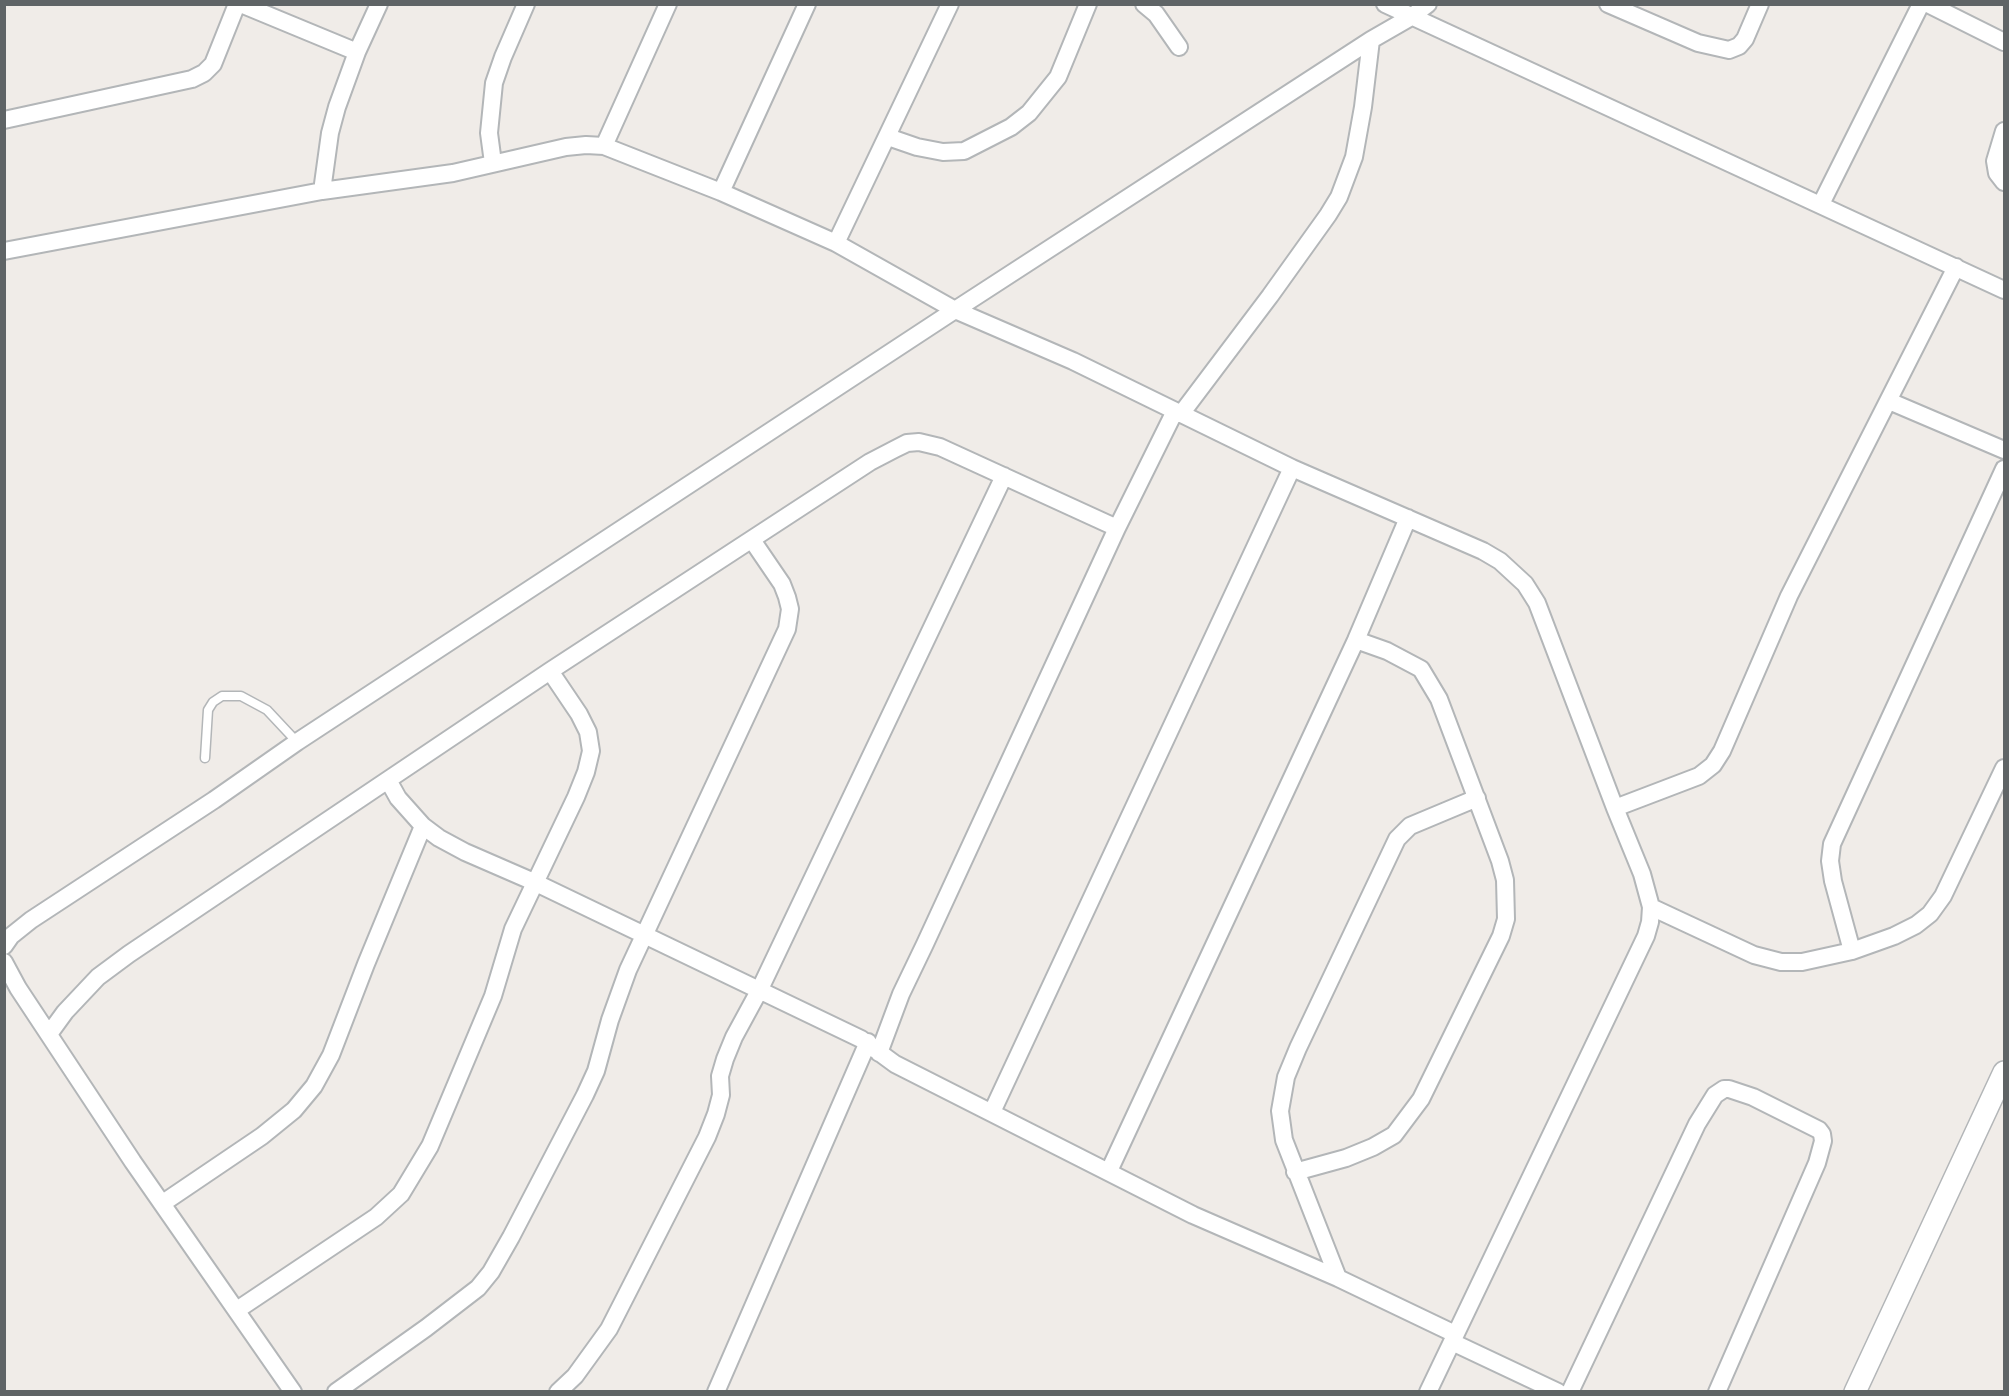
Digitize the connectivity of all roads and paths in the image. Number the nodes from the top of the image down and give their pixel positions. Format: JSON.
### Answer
{"nodes":[{"id":1,"x":239,"y":4,"type":"edge"},
{"id":2,"x":379,"y":4,"type":"edge"},
{"id":3,"x":526,"y":4,"type":"edge"},
{"id":4,"x":668,"y":4,"type":"edge"},
{"id":5,"x":807,"y":4,"type":"edge"},
{"id":6,"x":951,"y":4,"type":"edge"},
{"id":7,"x":1088,"y":4,"type":"edge"},
{"id":8,"x":1144,"y":4,"type":"edge"},
{"id":9,"x":1385,"y":4,"type":"edge"},
{"id":10,"x":1428,"y":4,"type":"edge"},
{"id":11,"x":1608,"y":4,"type":"edge"},
{"id":12,"x":1760,"y":4,"type":"edge"},
{"id":13,"x":1921,"y":4,"type":"edge"},
{"id":14,"x":1928,"y":4,"type":"edge"},
{"id":15,"x":1411,"y":17,"type":"junction"},
{"id":16,"x":1371,"y":40,"type":"junction"},
{"id":17,"x":2004,"y":42,"type":"edge"},
{"id":18,"x":1179,"y":47,"type":"dead end"},
{"id":19,"x":357,"y":52,"type":"junction"},
{"id":20,"x":4,"y":120,"type":"edge"},
{"id":21,"x":2004,"y":131,"type":"edge"},
{"id":22,"x":888,"y":137,"type":"junction"},
{"id":23,"x":604,"y":146,"type":"junction"},
{"id":24,"x":493,"y":163,"type":"junction"},
{"id":25,"x":2004,"y":182,"type":"edge"},
{"id":26,"x":322,"y":191,"type":"junction"},
{"id":27,"x":721,"y":192,"type":"junction"},
{"id":28,"x":1821,"y":204,"type":"junction"},
{"id":29,"x":836,"y":243,"type":"junction"},
{"id":30,"x":4,"y":251,"type":"edge"},
{"id":31,"x":1956,"y":267,"type":"junction"},
{"id":32,"x":2004,"y":290,"type":"edge"},
{"id":33,"x":956,"y":310,"type":"junction"},
{"id":34,"x":1890,"y":400,"type":"junction"},
{"id":35,"x":1178,"y":413,"type":"junction"},
{"id":36,"x":2004,"y":450,"type":"edge"},
{"id":37,"x":1292,"y":468,"type":"junction"},
{"id":38,"x":2004,"y":469,"type":"edge"},
{"id":39,"x":1004,"y":476,"type":"junction"},
{"id":40,"x":1408,"y":518,"type":"junction"},
{"id":41,"x":1117,"y":528,"type":"junction"},
{"id":42,"x":752,"y":540,"type":"junction"},
{"id":43,"x":1356,"y":640,"type":"junction"},
{"id":44,"x":550,"y":671,"type":"junction"},
{"id":45,"x":297,"y":742,"type":"junction"},
{"id":46,"x":205,"y":758,"type":"dead end"},
{"id":47,"x":2004,"y":768,"type":"edge"},
{"id":48,"x":388,"y":780,"type":"junction"},
{"id":49,"x":1477,"y":798,"type":"junction"},
{"id":50,"x":1615,"y":808,"type":"junction"},
{"id":51,"x":423,"y":826,"type":"junction"},
{"id":52,"x":534,"y":882,"type":"junction"},
{"id":53,"x":1651,"y":908,"type":"junction"},
{"id":54,"x":645,"y":937,"type":"junction"},
{"id":55,"x":4,"y":946,"type":"edge"},
{"id":56,"x":1852,"y":951,"type":"junction"},
{"id":57,"x":4,"y":962,"type":"edge"},
{"id":58,"x":759,"y":991,"type":"junction"},
{"id":59,"x":49,"y":1034,"type":"junction"},
{"id":60,"x":874,"y":1047,"type":"junction"},
{"id":61,"x":2004,"y":1072,"type":"edge"},
{"id":62,"x":992,"y":1112,"type":"junction"},
{"id":63,"x":1109,"y":1171,"type":"junction"},
{"id":64,"x":1295,"y":1172,"type":"junction"},
{"id":65,"x":163,"y":1203,"type":"junction"},
{"id":66,"x":1338,"y":1278,"type":"junction"},
{"id":67,"x":237,"y":1310,"type":"junction"},
{"id":68,"x":1453,"y":1338,"type":"junction"},
{"id":69,"x":293,"y":1392,"type":"edge"},
{"id":70,"x":336,"y":1392,"type":"edge"},
{"id":71,"x":558,"y":1392,"type":"edge"},
{"id":72,"x":717,"y":1392,"type":"edge"},
{"id":73,"x":1428,"y":1392,"type":"edge"},
{"id":74,"x":1558,"y":1392,"type":"edge"},
{"id":75,"x":1570,"y":1392,"type":"edge"},
{"id":76,"x":1717,"y":1392,"type":"edge"},
{"id":77,"x":1855,"y":1392,"type":"edge"}],
"edges":[{"from":1,"to":19,"type":"street"},
{"from":1,"to":20,"type":"street"},
{"from":2,"to":19,"type":"street"},
{"from":3,"to":24,"type":"street"},
{"from":4,"to":23,"type":"street"},
{"from":5,"to":27,"type":"street"},
{"from":6,"to":22,"type":"street"},
{"from":7,"to":22,"type":"street"},
{"from":8,"to":18,"type":"street"},
{"from":9,"to":15,"type":"street"},
{"from":10,"to":15,"type":"street"},
{"from":11,"to":12,"type":"street"},
{"from":13,"to":28,"type":"street"},
{"from":14,"to":17,"type":"street"},
{"from":15,"to":16,"type":"street"},
{"from":15,"to":28,"type":"street"},
{"from":16,"to":33,"type":"street"},
{"from":16,"to":35,"type":"street"},
{"from":19,"to":26,"type":"street"},
{"from":21,"to":25,"type":"street"},
{"from":22,"to":29,"type":"street"},
{"from":23,"to":24,"type":"street"},
{"from":23,"to":27,"type":"street"},
{"from":24,"to":26,"type":"street"},
{"from":26,"to":30,"type":"street"},
{"from":27,"to":29,"type":"street"},
{"from":28,"to":31,"type":"street"},
{"from":29,"to":33,"type":"street"},
{"from":31,"to":32,"type":"street"},
{"from":31,"to":34,"type":"street"},
{"from":33,"to":35,"type":"street"},
{"from":33,"to":45,"type":"street"},
{"from":34,"to":36,"type":"street"},
{"from":34,"to":50,"type":"street"},
{"from":35,"to":37,"type":"street"},
{"from":35,"to":41,"type":"street"},
{"from":37,"to":40,"type":"street"},
{"from":37,"to":62,"type":"street"},
{"from":38,"to":56,"type":"street"},
{"from":39,"to":41,"type":"street"},
{"from":39,"to":42,"type":"street"},
{"from":39,"to":58,"type":"street"},
{"from":40,"to":43,"type":"street"},
{"from":40,"to":50,"type":"street"},
{"from":41,"to":60,"type":"street"},
{"from":42,"to":44,"type":"street"},
{"from":42,"to":54,"type":"street"},
{"from":43,"to":49,"type":"street"},
{"from":43,"to":63,"type":"street"},
{"from":44,"to":48,"type":"street"},
{"from":44,"to":52,"type":"street"},
{"from":45,"to":46,"type":"lane"},
{"from":45,"to":55,"type":"street"},
{"from":47,"to":56,"type":"street"},
{"from":48,"to":51,"type":"street"},
{"from":48,"to":59,"type":"street"},
{"from":49,"to":64,"type":"street"},
{"from":49,"to":64,"type":"street"},
{"from":50,"to":53,"type":"street"},
{"from":51,"to":52,"type":"street"},
{"from":51,"to":65,"type":"street"},
{"from":52,"to":54,"type":"street"},
{"from":52,"to":67,"type":"street"},
{"from":53,"to":56,"type":"street"},
{"from":53,"to":68,"type":"street"},
{"from":54,"to":58,"type":"street"},
{"from":54,"to":70,"type":"street"},
{"from":57,"to":59,"type":"street"},
{"from":58,"to":60,"type":"street"},
{"from":58,"to":71,"type":"street"},
{"from":59,"to":65,"type":"street"},
{"from":60,"to":62,"type":"street"},
{"from":60,"to":72,"type":"street"},
{"from":61,"to":77,"type":"street"},
{"from":62,"to":63,"type":"street"},
{"from":63,"to":66,"type":"street"},
{"from":64,"to":66,"type":"street"},
{"from":65,"to":67,"type":"street"},
{"from":66,"to":68,"type":"street"},
{"from":67,"to":69,"type":"street"},
{"from":68,"to":73,"type":"street"},
{"from":68,"to":74,"type":"street"},
{"from":75,"to":76,"type":"street"}]}
